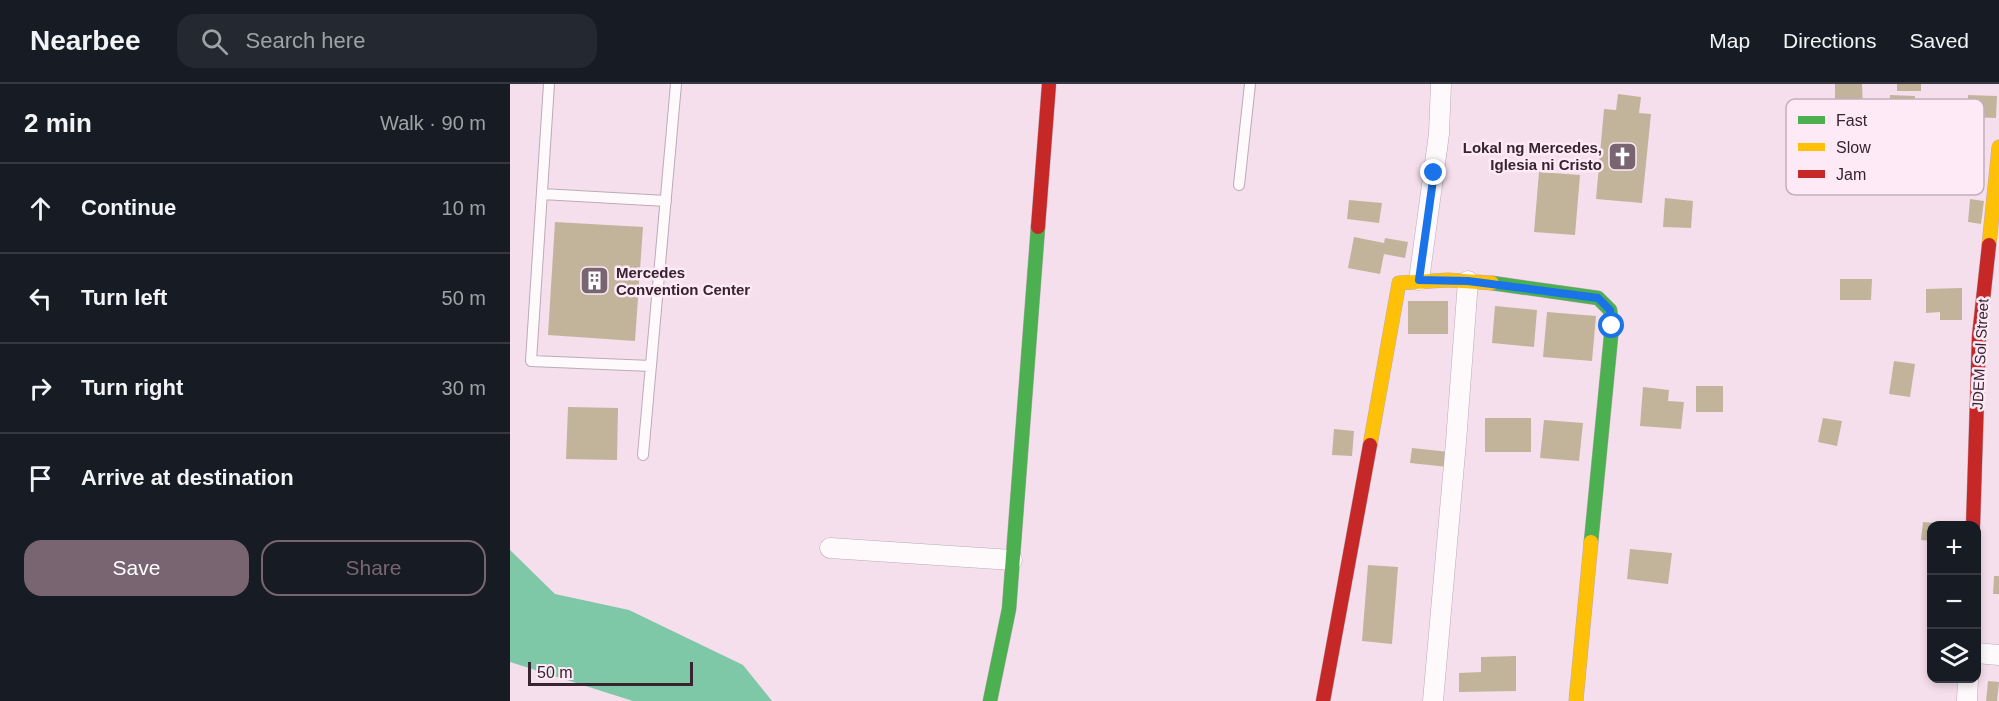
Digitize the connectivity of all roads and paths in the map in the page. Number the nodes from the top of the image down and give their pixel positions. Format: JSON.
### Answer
{"nodes":[{"id":1,"x":549,"y":84,"type":"edge"},
{"id":2,"x":676,"y":84,"type":"edge"},
{"id":3,"x":1049,"y":84,"type":"edge"},
{"id":4,"x":1250,"y":84,"type":"edge"},
{"id":5,"x":1441,"y":84,"type":"edge"},
{"id":6,"x":1999,"y":147,"type":"edge"},
{"id":7,"x":1239,"y":185,"type":"dead end"},
{"id":8,"x":542,"y":194,"type":"junction"},
{"id":9,"x":666,"y":201,"type":"junction"},
{"id":10,"x":1419,"y":280,"type":"junction"},
{"id":11,"x":1468,"y":281,"type":"junction"},
{"id":12,"x":651,"y":366,"type":"junction"},
{"id":13,"x":643,"y":455,"type":"dead end"},
{"id":14,"x":1973,"y":521,"type":"edge"},
{"id":15,"x":830,"y":548,"type":"dead end"},
{"id":16,"x":1012,"y":560,"type":"junction"},
{"id":17,"x":1981,"y":653,"type":"edge"},
{"id":18,"x":1999,"y":655,"type":"edge"},
{"id":19,"x":1968,"y":683,"type":"edge"},
{"id":20,"x":990,"y":701,"type":"edge"},
{"id":21,"x":1323,"y":701,"type":"edge"},
{"id":22,"x":1432,"y":701,"type":"edge"},
{"id":23,"x":1576,"y":701,"type":"edge"},
{"id":24,"x":1966,"y":701,"type":"edge"}],
"edges":[{"from":1,"to":8,"type":"lane"},
{"from":2,"to":9,"type":"lane"},
{"from":3,"to":16,"type":"street"},
{"from":4,"to":7,"type":"lane"},
{"from":5,"to":10,"type":"street"},
{"from":6,"to":14,"type":"street","name":"JDEM Sol Street"},
{"from":8,"to":9,"type":"lane"},
{"from":8,"to":12,"type":"lane"},
{"from":9,"to":12,"type":"lane"},
{"from":10,"to":11,"type":"street"},
{"from":10,"to":21,"type":"street"},
{"from":11,"to":22,"type":"street"},
{"from":11,"to":23,"type":"street"},
{"from":12,"to":13,"type":"lane"},
{"from":15,"to":16,"type":"street"},
{"from":16,"to":20,"type":"street"},
{"from":17,"to":18,"type":"street"},
{"from":19,"to":24,"type":"street"}]}
